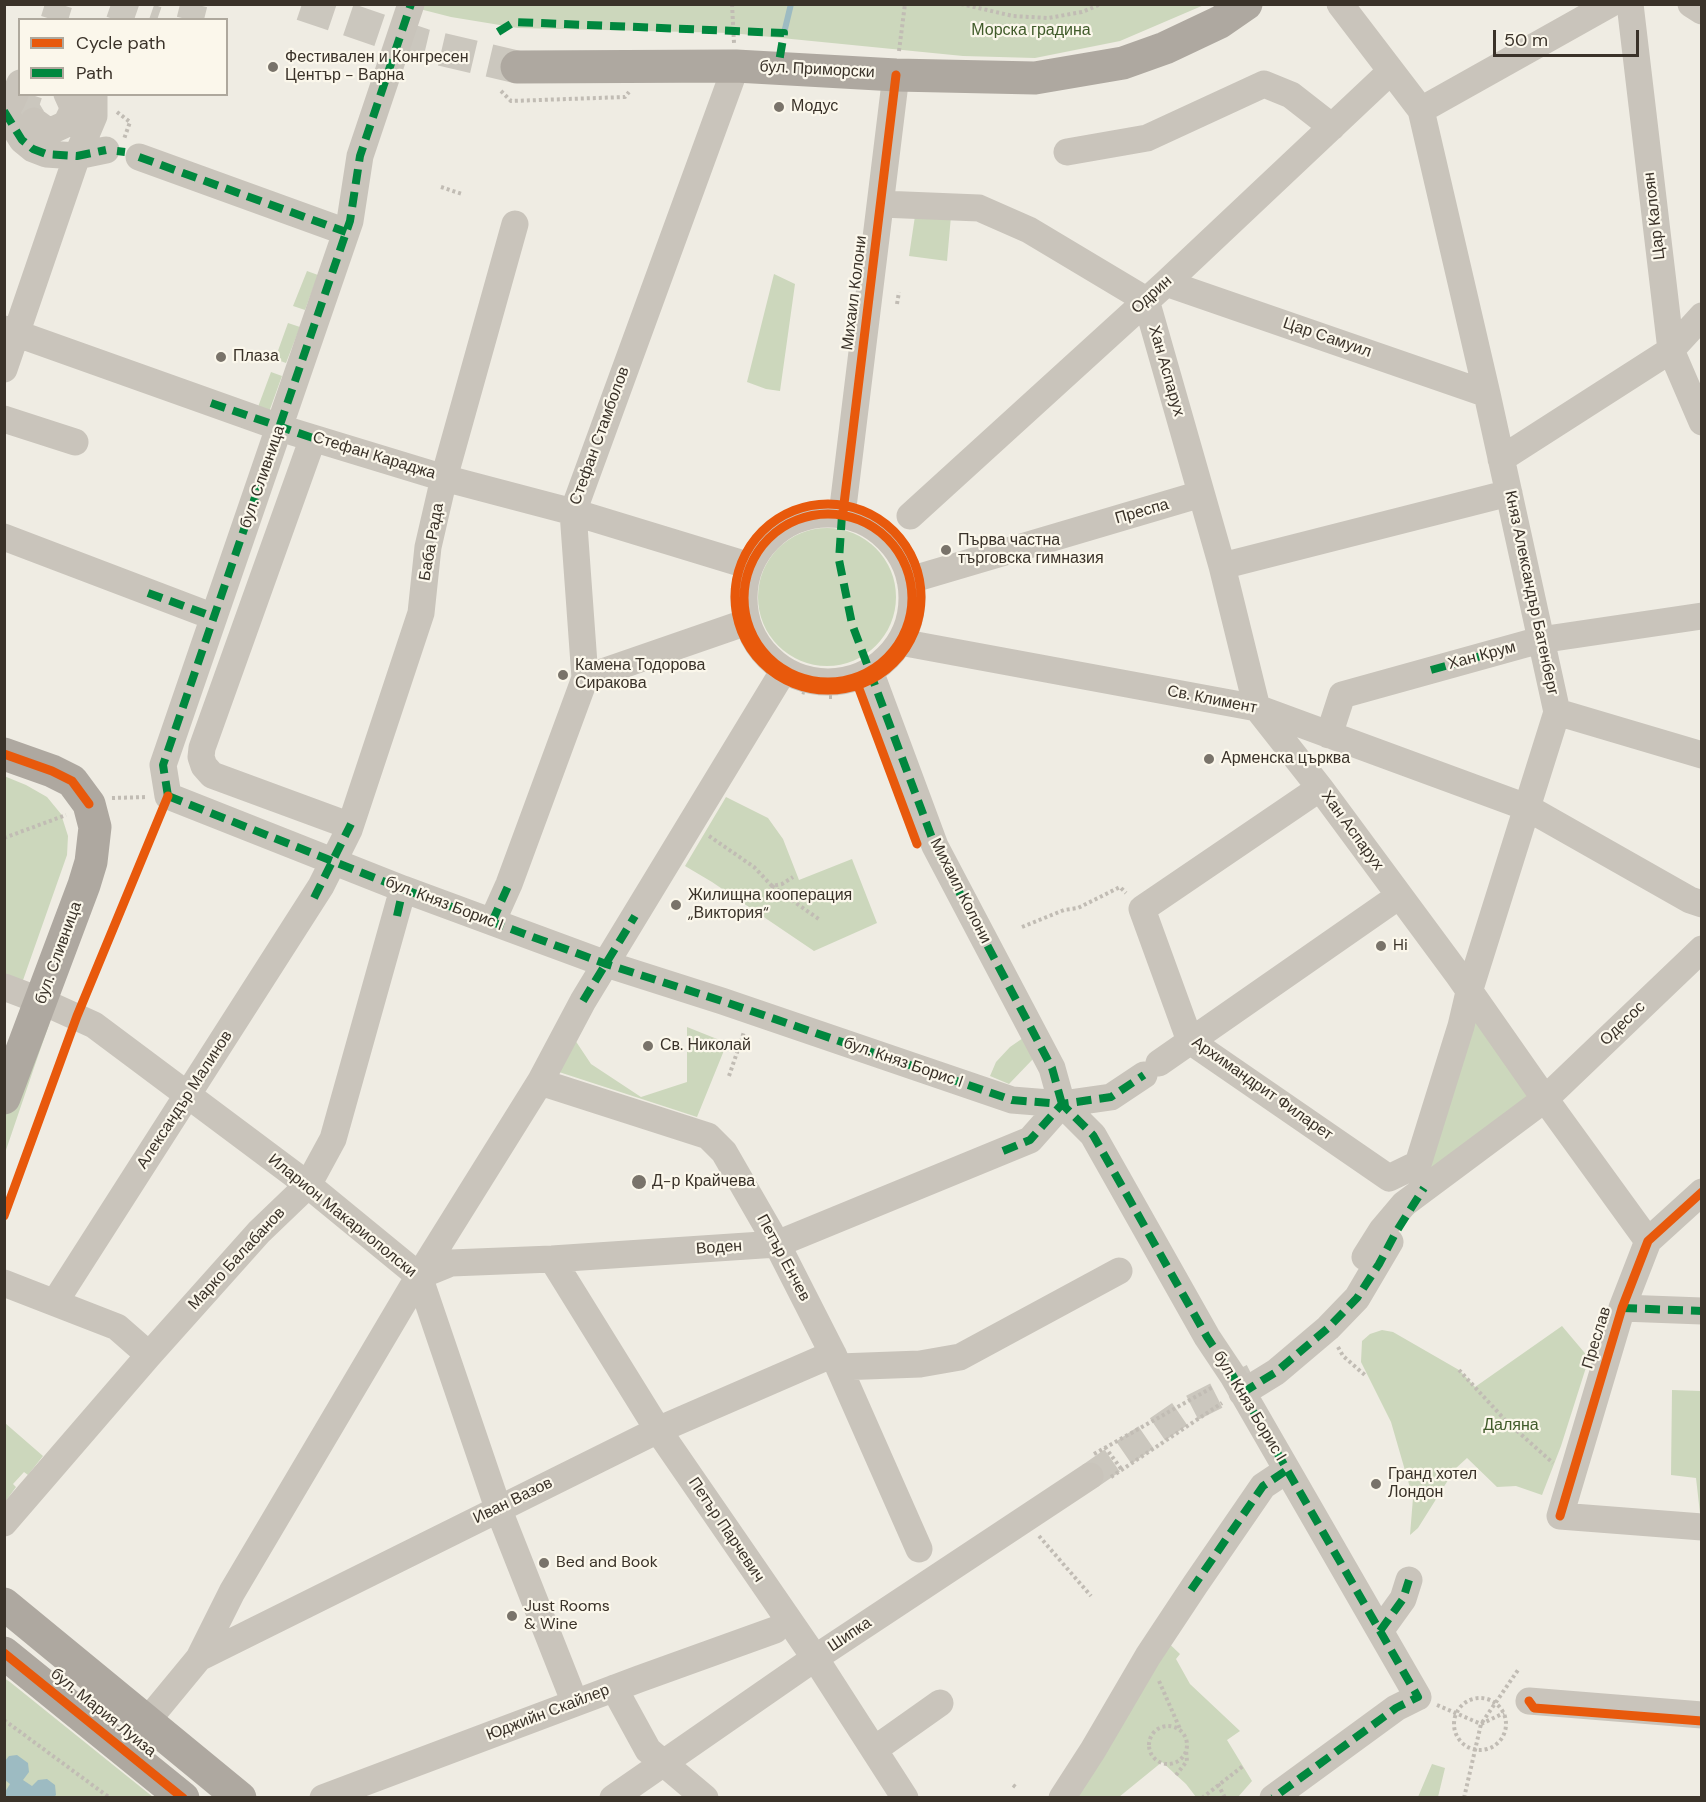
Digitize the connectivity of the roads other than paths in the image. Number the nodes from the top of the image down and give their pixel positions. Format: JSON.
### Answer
{"nodes":[{"id":1,"x":411,"y":4,"type":"edge"},
{"id":2,"x":1246,"y":4,"type":"edge"},
{"id":3,"x":1340,"y":4,"type":"edge"},
{"id":4,"x":1610,"y":4,"type":"edge"},
{"id":5,"x":1630,"y":4,"type":"edge"},
{"id":6,"x":1691,"y":4,"type":"edge"},
{"id":7,"x":1701,"y":11,"type":"edge"},
{"id":8,"x":736,"y":66,"type":"junction"},
{"id":9,"x":1391,"y":71,"type":"junction"},
{"id":10,"x":896,"y":75,"type":"junction"},
{"id":11,"x":509,"y":79,"type":"tunnel mouth"},
{"id":12,"x":68,"y":96,"type":"edge"},
{"id":13,"x":94,"y":96,"type":"edge"},
{"id":14,"x":14,"y":100,"type":"tunnel mouth"},
{"id":15,"x":1421,"y":110,"type":"junction"},
{"id":16,"x":34,"y":121,"type":"dead end"},
{"id":17,"x":1332,"y":127,"type":"junction"},
{"id":18,"x":1067,"y":152,"type":"dead end"},
{"id":19,"x":77,"y":156,"type":"junction"},
{"id":20,"x":881,"y":204,"type":"junction"},
{"id":21,"x":515,"y":224,"type":"dead end"},
{"id":22,"x":346,"y":232,"type":"junction"},
{"id":23,"x":1166,"y":283,"type":"junction"},
{"id":24,"x":1146,"y":300,"type":"junction"},
{"id":25,"x":1701,"y":316,"type":"edge"},
{"id":26,"x":11,"y":331,"type":"edge"},
{"id":27,"x":1671,"y":350,"type":"junction"},
{"id":28,"x":4,"y":369,"type":"edge"},
{"id":29,"x":1487,"y":394,"type":"junction"},
{"id":30,"x":4,"y":419,"type":"edge"},
{"id":31,"x":1701,"y":422,"type":"edge"},
{"id":32,"x":280,"y":428,"type":"junction"},
{"id":33,"x":313,"y":438,"type":"junction"},
{"id":34,"x":75,"y":442,"type":"dead end"},
{"id":35,"x":1501,"y":459,"type":"junction"},
{"id":36,"x":444,"y":478,"type":"junction"},
{"id":37,"x":1509,"y":493,"type":"junction"},
{"id":38,"x":1201,"y":494,"type":"junction"},
{"id":39,"x":573,"y":512,"type":"junction"},
{"id":40,"x":842,"y":515,"type":"junction"},
{"id":41,"x":899,"y":527,"type":"dead end"},
{"id":42,"x":4,"y":537,"type":"edge"},
{"id":43,"x":750,"y":566,"type":"junction"},
{"id":44,"x":1222,"y":566,"type":"junction"},
{"id":45,"x":910,"y":580,"type":"junction"},
{"id":46,"x":214,"y":616,"type":"junction"},
{"id":47,"x":1701,"y":616,"type":"edge"},
{"id":48,"x":747,"y":622,"type":"junction"},
{"id":49,"x":1540,"y":640,"type":"junction"},
{"id":50,"x":900,"y":642,"type":"junction"},
{"id":51,"x":781,"y":674,"type":"junction"},
{"id":52,"x":872,"y":675,"type":"junction"},
{"id":53,"x":585,"y":678,"type":"junction"},
{"id":54,"x":1257,"y":708,"type":"junction"},
{"id":55,"x":1557,"y":712,"type":"junction"},
{"id":56,"x":1329,"y":735,"type":"junction"},
{"id":57,"x":4,"y":754,"type":"edge"},
{"id":58,"x":1701,"y":755,"type":"edge"},
{"id":59,"x":1320,"y":788,"type":"junction"},
{"id":60,"x":168,"y":796,"type":"joint"},
{"id":61,"x":1526,"y":807,"type":"junction"},
{"id":62,"x":351,"y":824,"type":"junction"},
{"id":63,"x":334,"y":860,"type":"junction"},
{"id":64,"x":404,"y":889,"type":"junction"},
{"id":65,"x":1400,"y":896,"type":"junction"},
{"id":66,"x":1701,"y":904,"type":"edge"},
{"id":67,"x":492,"y":922,"type":"junction"},
{"id":68,"x":1701,"y":949,"type":"edge"},
{"id":69,"x":606,"y":964,"type":"junction"},
{"id":70,"x":4,"y":987,"type":"edge"},
{"id":71,"x":1469,"y":992,"type":"junction"},
{"id":72,"x":41,"y":1000,"type":"junction"},
{"id":73,"x":1190,"y":1041,"type":"junction"},
{"id":74,"x":540,"y":1082,"type":"junction"},
{"id":75,"x":189,"y":1095,"type":"junction"},
{"id":76,"x":4,"y":1098,"type":"edge"},
{"id":77,"x":1545,"y":1099,"type":"junction"},
{"id":78,"x":1062,"y":1104,"type":"junction"},
{"id":79,"x":1389,"y":1178,"type":"joint"},
{"id":80,"x":308,"y":1185,"type":"junction"},
{"id":81,"x":1424,"y":1188,"type":"junction"},
{"id":82,"x":1701,"y":1192,"type":"edge"},
{"id":83,"x":1648,"y":1241,"type":"junction"},
{"id":84,"x":777,"y":1244,"type":"junction"},
{"id":85,"x":1365,"y":1257,"type":"dead end"},
{"id":86,"x":552,"y":1259,"type":"junction"},
{"id":87,"x":1119,"y":1271,"type":"dead end"},
{"id":88,"x":418,"y":1276,"type":"junction"},
{"id":89,"x":4,"y":1283,"type":"edge"},
{"id":90,"x":55,"y":1302,"type":"junction"},
{"id":91,"x":1622,"y":1308,"type":"junction"},
{"id":92,"x":1701,"y":1311,"type":"edge"},
{"id":93,"x":149,"y":1355,"type":"junction"},
{"id":94,"x":836,"y":1361,"type":"junction"},
{"id":95,"x":1242,"y":1393,"type":"junction"},
{"id":96,"x":658,"y":1430,"type":"junction"},
{"id":97,"x":1287,"y":1470,"type":"junction"},
{"id":98,"x":1097,"y":1479,"type":"tunnel mouth"},
{"id":99,"x":498,"y":1508,"type":"junction"},
{"id":100,"x":4,"y":1523,"type":"edge"},
{"id":101,"x":1701,"y":1527,"type":"edge"},
{"id":102,"x":919,"y":1549,"type":"dead end"},
{"id":103,"x":1410,"y":1580,"type":"dead end"},
{"id":104,"x":4,"y":1604,"type":"edge"},
{"id":105,"x":775,"y":1630,"type":"dead end"},
{"id":106,"x":1380,"y":1631,"type":"junction"},
{"id":107,"x":4,"y":1653,"type":"edge"},
{"id":108,"x":199,"y":1658,"type":"junction"},
{"id":109,"x":815,"y":1658,"type":"junction"},
{"id":110,"x":614,"y":1688,"type":"junction"},
{"id":111,"x":1529,"y":1701,"type":"road end"},
{"id":112,"x":575,"y":1702,"type":"junction"},
{"id":113,"x":940,"y":1703,"type":"dead end"},
{"id":114,"x":1701,"y":1715,"type":"edge"},
{"id":115,"x":147,"y":1721,"type":"junction"},
{"id":116,"x":875,"y":1749,"type":"junction"},
{"id":117,"x":664,"y":1762,"type":"junction"},
{"id":118,"x":183,"y":1797,"type":"edge"},
{"id":119,"x":240,"y":1797,"type":"edge"},
{"id":120,"x":323,"y":1797,"type":"edge"},
{"id":121,"x":613,"y":1797,"type":"edge"},
{"id":122,"x":705,"y":1797,"type":"edge"},
{"id":123,"x":905,"y":1797,"type":"edge"},
{"id":124,"x":1062,"y":1797,"type":"edge"},
{"id":125,"x":1273,"y":1797,"type":"edge"}],
"edges":[{"from":1,"to":22,"type":"street","name":"бул. Сливница"},
{"from":2,"to":10,"type":"main road","name":"бул. Приморски"},
{"from":3,"to":9,"type":"street","name":"Княз Александър Батенберг"},
{"from":4,"to":15,"type":"street"},
{"from":5,"to":27,"type":"street","name":"Цар Калоян"},
{"from":6,"to":7,"type":"street"},
{"from":8,"to":10,"type":"main road","name":"бул. Приморски"},
{"from":8,"to":11,"type":"main road","name":"бул. Приморски"},
{"from":8,"to":39,"type":"street","name":"Стефан Стамболов"},
{"from":9,"to":15,"type":"street","name":"Княз Александър Батенберг"},
{"from":9,"to":17,"type":"street","name":"Одрин"},
{"from":10,"to":20,"type":"street","name":"Михаил Колони"},
{"from":12,"to":16,"type":"street"},
{"from":13,"to":19,"type":"street"},
{"from":14,"to":19,"type":"street"},
{"from":15,"to":29,"type":"street","name":"Княз Александър Батенберг"},
{"from":17,"to":18,"type":"street"},
{"from":17,"to":23,"type":"street","name":"Одрин"},
{"from":19,"to":22,"type":"street"},
{"from":19,"to":26,"type":"street"},
{"from":20,"to":24,"type":"street"},
{"from":20,"to":40,"type":"street","name":"Михаил Колони"},
{"from":21,"to":36,"type":"street","name":"Баба Рада"},
{"from":22,"to":32,"type":"street","name":"бул. Сливница"},
{"from":23,"to":24,"type":"street","name":"Одрин"},
{"from":23,"to":29,"type":"street","name":"Цар Самуил"},
{"from":24,"to":38,"type":"street","name":"Хан Аспарух"},
{"from":24,"to":41,"type":"street","name":"Одрин"},
{"from":25,"to":27,"type":"street"},
{"from":26,"to":28,"type":"street"},
{"from":26,"to":32,"type":"street","name":"Стефан Караджа"},
{"from":27,"to":31,"type":"street","name":"Цар Калоян"},
{"from":27,"to":35,"type":"street"},
{"from":29,"to":35,"type":"street","name":"Княз Александър Батенберг"},
{"from":30,"to":34,"type":"street"},
{"from":32,"to":33,"type":"street","name":"Стефан Караджа"},
{"from":32,"to":46,"type":"street","name":"бул. Сливница"},
{"from":33,"to":36,"type":"street","name":"Стефан Караджа"},
{"from":33,"to":62,"type":"street"},
{"from":35,"to":37,"type":"street","name":"Княз Александър Батенберг"},
{"from":36,"to":39,"type":"street","name":"Стефан Караджа"},
{"from":36,"to":62,"type":"street","name":"Баба Рада"},
{"from":37,"to":44,"type":"street"},
{"from":37,"to":49,"type":"street","name":"Княз Александър Батенберг"},
{"from":38,"to":44,"type":"street","name":"Хан Аспарух"},
{"from":38,"to":45,"type":"street","name":"Преспа"},
{"from":39,"to":43,"type":"street","name":"Стефан Караджа"},
{"from":39,"to":53,"type":"street","name":"Стефан Стамболов"},
{"from":40,"to":43,"type":"street"},
{"from":40,"to":45,"type":"street"},
{"from":42,"to":46,"type":"street"},
{"from":43,"to":48,"type":"street"},
{"from":44,"to":54,"type":"street","name":"Хан Аспарух"},
{"from":45,"to":50,"type":"street"},
{"from":46,"to":60,"type":"street","name":"бул. Сливница"},
{"from":47,"to":49,"type":"street","name":"Хан Крум"},
{"from":48,"to":51,"type":"street"},
{"from":48,"to":53,"type":"street"},
{"from":49,"to":55,"type":"street","name":"Княз Александър Батенберг"},
{"from":49,"to":56,"type":"street","name":"Хан Крум"},
{"from":50,"to":52,"type":"street"},
{"from":50,"to":54,"type":"street","name":"Св. Климент"},
{"from":51,"to":52,"type":"street"},
{"from":51,"to":69,"type":"street"},
{"from":52,"to":78,"type":"street","name":"Михаил Колони"},
{"from":53,"to":67,"type":"street","name":"Стефан Стамболов"},
{"from":54,"to":56,"type":"street","name":"Св. Климент"},
{"from":54,"to":59,"type":"street","name":"Хан Аспарух"},
{"from":55,"to":58,"type":"street"},
{"from":55,"to":61,"type":"street","name":"Княз Александър Батенберг"},
{"from":56,"to":61,"type":"street","name":"Св. Климент"},
{"from":57,"to":72,"type":"main road","name":"бул. Сливница"},
{"from":59,"to":65,"type":"street","name":"Хан Аспарух"},
{"from":59,"to":73,"type":"street","name":"Архимандрит Филарет"},
{"from":60,"to":63,"type":"street","name":"бул. Княз Борис I"},
{"from":61,"to":66,"type":"street","name":"Св. Климент"},
{"from":61,"to":71,"type":"street","name":"Княз Александър Батенберг"},
{"from":62,"to":63,"type":"street","name":"Баба Рада"},
{"from":63,"to":64,"type":"street","name":"бул. Княз Борис I"},
{"from":63,"to":75,"type":"street","name":"Александър Малинов"},
{"from":64,"to":67,"type":"street","name":"бул. Княз Борис I"},
{"from":64,"to":80,"type":"street","name":"Марко Балабанов"},
{"from":65,"to":71,"type":"street","name":"Хан Аспарух"},
{"from":65,"to":73,"type":"street"},
{"from":67,"to":69,"type":"street","name":"бул. Княз Борис I"},
{"from":68,"to":77,"type":"street","name":"Одесос"},
{"from":69,"to":74,"type":"street"},
{"from":69,"to":78,"type":"street","name":"бул. Княз Борис I"},
{"from":70,"to":72,"type":"street","name":"Иларион Макариополски"},
{"from":71,"to":77,"type":"street","name":"Хан Аспарух"},
{"from":71,"to":79,"type":"street","name":"Княз Александър Батенберг"},
{"from":72,"to":75,"type":"street","name":"Иларион Макариополски"},
{"from":72,"to":76,"type":"main road","name":"бул. Сливница"},
{"from":73,"to":78,"type":"street"},
{"from":73,"to":79,"type":"street","name":"Архимандрит Филарет"},
{"from":74,"to":84,"type":"street","name":"Петър Енчев"},
{"from":74,"to":88,"type":"street"},
{"from":75,"to":80,"type":"street","name":"Иларион Макариополски"},
{"from":75,"to":90,"type":"street","name":"Александър Малинов"},
{"from":77,"to":81,"type":"street"},
{"from":77,"to":83,"type":"street","name":"Хан Аспарух"},
{"from":78,"to":84,"type":"street","name":"Воден"},
{"from":78,"to":95,"type":"street","name":"бул. Княз Борис I"},
{"from":80,"to":88,"type":"street","name":"Иларион Макариополски"},
{"from":80,"to":93,"type":"street","name":"Марко Балабанов"},
{"from":81,"to":85,"type":"street"},
{"from":81,"to":95,"type":"street"},
{"from":82,"to":83,"type":"street","name":"Преслав"},
{"from":83,"to":91,"type":"street","name":"Преслав"},
{"from":84,"to":86,"type":"street","name":"Воден"},
{"from":84,"to":94,"type":"street","name":"Петър Енчев"},
{"from":86,"to":88,"type":"street","name":"Воден"},
{"from":86,"to":96,"type":"street","name":"Петър Парчевич"},
{"from":87,"to":94,"type":"street","name":"Иван Вазов"},
{"from":88,"to":99,"type":"street","name":"Иларион Макариополски"},
{"from":88,"to":108,"type":"street"},
{"from":89,"to":90,"type":"street"},
{"from":90,"to":93,"type":"street"},
{"from":91,"to":92,"type":"street"},
{"from":91,"to":101,"type":"street","name":"Преслав"},
{"from":93,"to":100,"type":"street","name":"Марко Балабанов"},
{"from":94,"to":96,"type":"street","name":"Иван Вазов"},
{"from":94,"to":102,"type":"street","name":"Петър Енчев"},
{"from":95,"to":97,"type":"street","name":"бул. Княз Борис I"},
{"from":96,"to":99,"type":"street","name":"Иван Вазов"},
{"from":96,"to":109,"type":"street","name":"Петър Парчевич"},
{"from":97,"to":106,"type":"street","name":"бул. Княз Борис I"},
{"from":97,"to":124,"type":"street"},
{"from":98,"to":109,"type":"street","name":"Шипка"},
{"from":99,"to":108,"type":"street","name":"Иван Вазов"},
{"from":99,"to":112,"type":"street","name":"Иларион Макариополски"},
{"from":103,"to":106,"type":"street"},
{"from":104,"to":115,"type":"main road","name":"бул. Мария Луиза"},
{"from":105,"to":110,"type":"street","name":"Юджийн Скайлер"},
{"from":106,"to":125,"type":"street","name":"бул. Княз Борис I"},
{"from":107,"to":118,"type":"main road","name":"бул. Мария Луиза"},
{"from":108,"to":115,"type":"street"},
{"from":109,"to":116,"type":"street","name":"Петър Парчевич"},
{"from":109,"to":117,"type":"street","name":"Шипка"},
{"from":110,"to":112,"type":"street","name":"Юджийн Скайлер"},
{"from":110,"to":117,"type":"street"},
{"from":111,"to":114,"type":"street"},
{"from":112,"to":120,"type":"street","name":"Юджийн Скайлер"},
{"from":113,"to":116,"type":"street"},
{"from":115,"to":119,"type":"main road","name":"бул. Мария Луиза"},
{"from":116,"to":123,"type":"street","name":"Петър Парчевич"},
{"from":117,"to":121,"type":"street","name":"Шипка"},
{"from":117,"to":122,"type":"street"}]}
